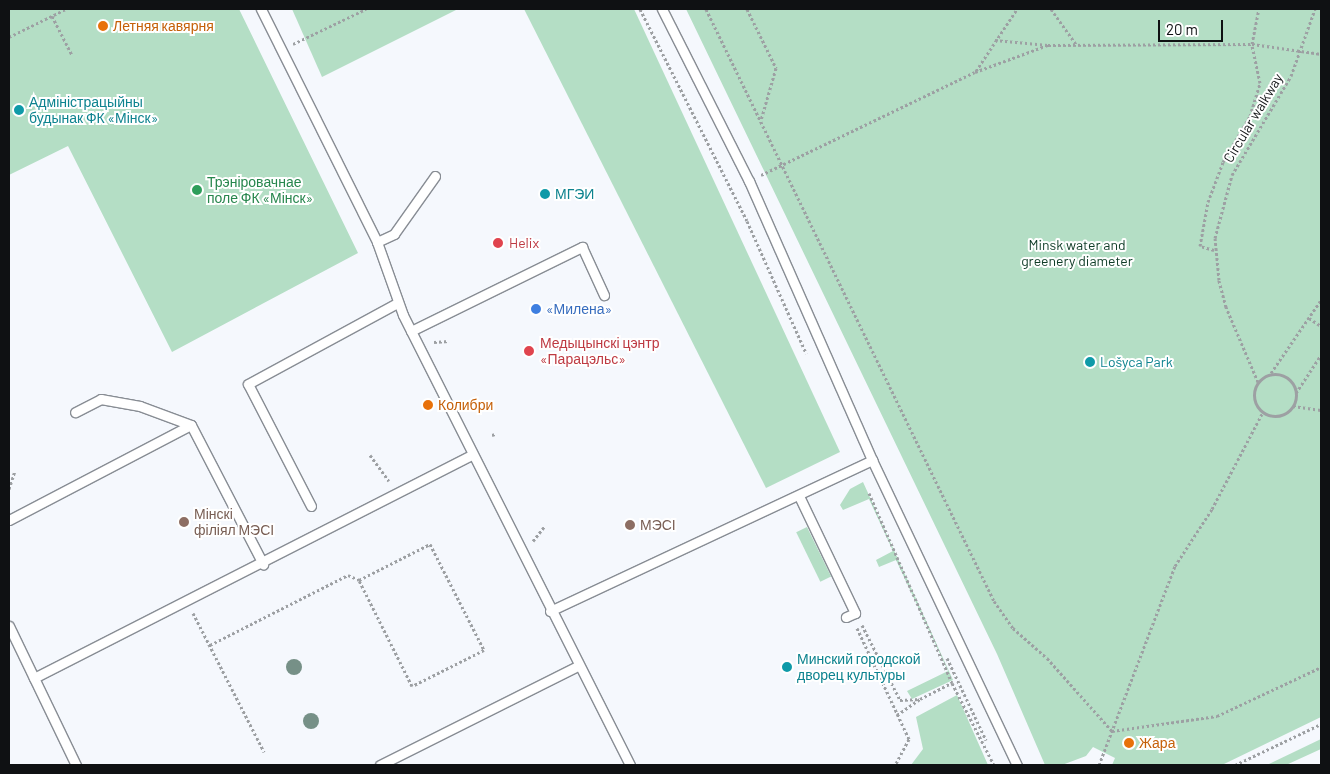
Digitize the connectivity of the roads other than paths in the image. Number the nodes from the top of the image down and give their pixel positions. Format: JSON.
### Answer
{"nodes":[{"id":1,"x":261,"y":9,"type":"edge"},
{"id":2,"x":662,"y":9,"type":"edge"},
{"id":3,"x":435,"y":176,"type":"dead end"},
{"id":4,"x":377,"y":242,"type":"junction"},
{"id":5,"x":604,"y":295,"type":"dead end"},
{"id":6,"x":397,"y":303,"type":"junction"},
{"id":7,"x":411,"y":331,"type":"junction"},
{"id":8,"x":75,"y":412,"type":"dead end"},
{"id":9,"x":190,"y":425,"type":"junction"},
{"id":10,"x":472,"y":455,"type":"junction"},
{"id":11,"x":872,"y":460,"type":"junction"},
{"id":12,"x":799,"y":496,"type":"junction"},
{"id":13,"x":311,"y":506,"type":"dead end"},
{"id":14,"x":9,"y":520,"type":"edge"},
{"id":15,"x":263,"y":564,"type":"junction"},
{"id":16,"x":550,"y":611,"type":"junction"},
{"id":17,"x":846,"y":617,"type":"dead end"},
{"id":18,"x":9,"y":626,"type":"edge"},
{"id":19,"x":578,"y":666,"type":"junction"},
{"id":20,"x":34,"y":678,"type":"junction"},
{"id":21,"x":76,"y":765,"type":"edge"},
{"id":22,"x":380,"y":765,"type":"edge"},
{"id":23,"x":630,"y":765,"type":"edge"},
{"id":24,"x":1017,"y":765,"type":"edge"}],
"edges":[{"from":1,"to":4,"type":"lane"},
{"from":2,"to":11,"type":"lane"},
{"from":3,"to":4,"type":"lane"},
{"from":4,"to":6,"type":"lane"},
{"from":5,"to":7,"type":"lane"},
{"from":6,"to":7,"type":"lane"},
{"from":6,"to":13,"type":"lane"},
{"from":7,"to":10,"type":"lane"},
{"from":8,"to":9,"type":"lane"},
{"from":9,"to":14,"type":"lane"},
{"from":9,"to":15,"type":"lane"},
{"from":10,"to":15,"type":"lane"},
{"from":10,"to":16,"type":"lane"},
{"from":11,"to":12,"type":"lane"},
{"from":11,"to":24,"type":"lane"},
{"from":12,"to":16,"type":"lane"},
{"from":12,"to":17,"type":"lane"},
{"from":15,"to":20,"type":"lane"},
{"from":16,"to":19,"type":"lane"},
{"from":18,"to":20,"type":"lane"},
{"from":19,"to":22,"type":"lane"},
{"from":19,"to":23,"type":"lane"},
{"from":20,"to":21,"type":"lane"}]}
